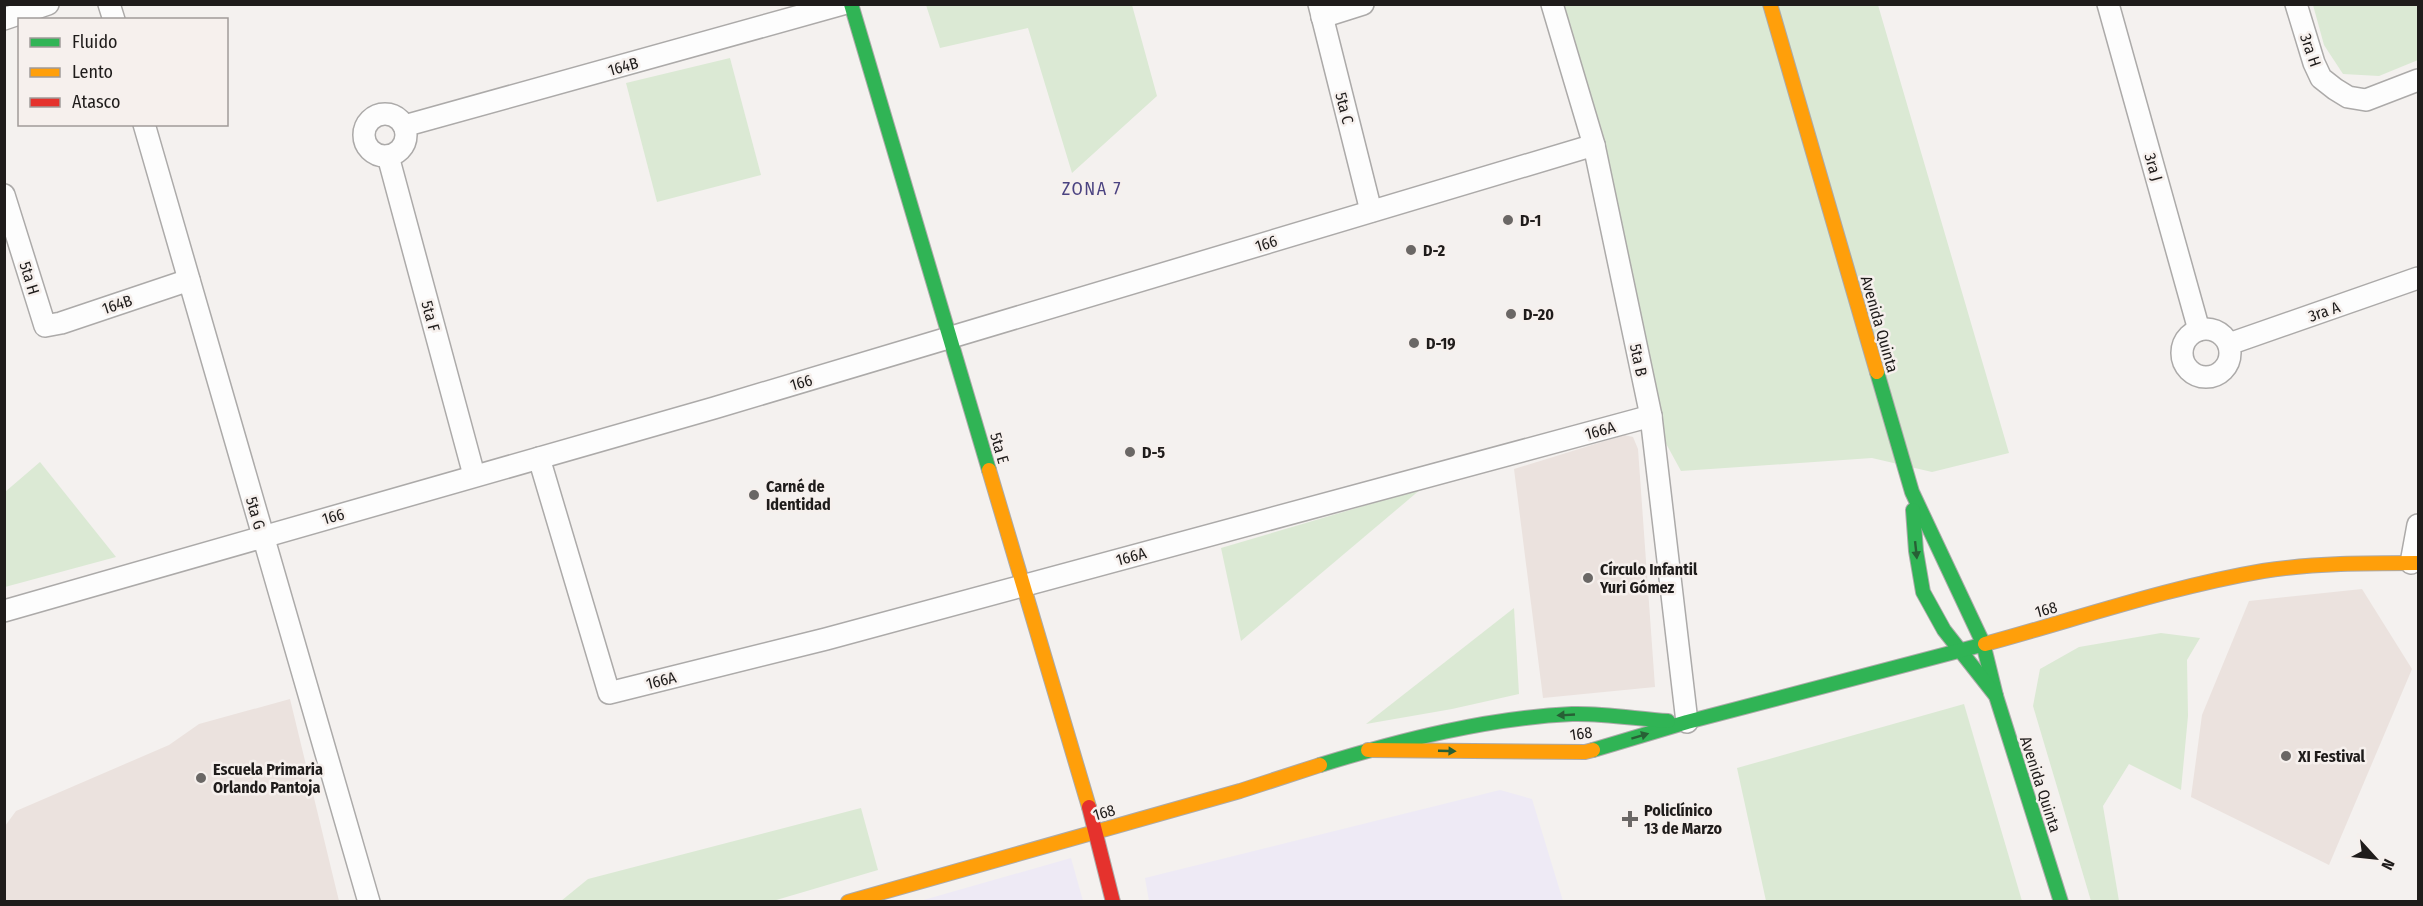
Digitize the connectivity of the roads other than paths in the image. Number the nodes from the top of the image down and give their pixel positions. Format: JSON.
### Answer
{"nodes":[{"id":1,"x":48,"y":4,"type":"edge"},
{"id":2,"x":843,"y":4,"type":"edge"},
{"id":3,"x":851,"y":4,"type":"edge"},
{"id":4,"x":1364,"y":4,"type":"edge"},
{"id":5,"x":1552,"y":4,"type":"edge"},
{"id":6,"x":1770,"y":4,"type":"edge"},
{"id":7,"x":2108,"y":4,"type":"edge"},
{"id":8,"x":2296,"y":4,"type":"edge"},
{"id":9,"x":1320,"y":11,"type":"edge"},
{"id":10,"x":4,"y":19,"type":"edge"},
{"id":11,"x":2418,"y":80,"type":"edge"},
{"id":12,"x":145,"y":126,"type":"edge"},
{"id":13,"x":404,"y":126,"type":"junction"},
{"id":14,"x":1594,"y":146,"type":"junction"},
{"id":15,"x":388,"y":156,"type":"junction"},
{"id":16,"x":4,"y":195,"type":"edge"},
{"id":17,"x":1371,"y":211,"type":"junction"},
{"id":18,"x":2418,"y":278,"type":"edge"},
{"id":19,"x":189,"y":280,"type":"junction"},
{"id":20,"x":45,"y":326,"type":"joint"},
{"id":21,"x":2199,"y":330,"type":"junction"},
{"id":22,"x":950,"y":338,"type":"junction"},
{"id":23,"x":2229,"y":344,"type":"junction"},
{"id":24,"x":1651,"y":416,"type":"junction"},
{"id":25,"x":540,"y":458,"type":"junction"},
{"id":26,"x":474,"y":475,"type":"junction"},
{"id":27,"x":1912,"y":492,"type":"junction"},
{"id":28,"x":2418,"y":525,"type":"edge"},
{"id":29,"x":263,"y":536,"type":"junction"},
{"id":30,"x":2415,"y":563,"type":"edge"},
{"id":31,"x":1023,"y":585,"type":"junction"},
{"id":32,"x":1929,"y":606,"type":"junction"},
{"id":33,"x":4,"y":611,"type":"edge"},
{"id":34,"x":1926,"y":627,"type":"dead end"},
{"id":35,"x":1983,"y":643,"type":"junction"},
{"id":36,"x":1920,"y":646,"type":"dead end"},
{"id":37,"x":1960,"y":651,"type":"junction"},
{"id":38,"x":1911,"y":665,"type":"junction"},
{"id":39,"x":1996,"y":696,"type":"junction"},
{"id":40,"x":1687,"y":722,"type":"junction"},
{"id":41,"x":1368,"y":750,"type":"junction"},
{"id":42,"x":1096,"y":831,"type":"junction"},
{"id":43,"x":369,"y":902,"type":"edge"},
{"id":44,"x":848,"y":902,"type":"edge"},
{"id":45,"x":1113,"y":902,"type":"edge"},
{"id":46,"x":2061,"y":902,"type":"edge"}],
"edges":[{"from":1,"to":10,"type":"street"},
{"from":2,"to":13,"type":"street","name":"164B"},
{"from":3,"to":22,"type":"street","name":"5ta E"},
{"from":4,"to":9,"type":"street"},
{"from":5,"to":14,"type":"street","name":"5ta B"},
{"from":6,"to":27,"type":"street","name":"Avenida Quinta"},
{"from":7,"to":21,"type":"street","name":"3ra J"},
{"from":8,"to":11,"type":"street","name":"3ra H"},
{"from":9,"to":17,"type":"street","name":"5ta C"},
{"from":12,"to":19,"type":"street","name":"5ta G"},
{"from":13,"to":15,"type":"street"},
{"from":13,"to":15,"type":"street"},
{"from":14,"to":17,"type":"street","name":"166"},
{"from":14,"to":24,"type":"street","name":"5ta B"},
{"from":15,"to":26,"type":"street","name":"5ta F"},
{"from":16,"to":20,"type":"street","name":"5ta H"},
{"from":17,"to":22,"type":"street","name":"166"},
{"from":18,"to":23,"type":"street","name":"3ra A"},
{"from":19,"to":20,"type":"street","name":"164B"},
{"from":19,"to":29,"type":"street","name":"5ta G"},
{"from":21,"to":23,"type":"street"},
{"from":21,"to":23,"type":"street"},
{"from":22,"to":25,"type":"street","name":"166"},
{"from":22,"to":31,"type":"street","name":"5ta E"},
{"from":24,"to":31,"type":"street","name":"166A"},
{"from":24,"to":40,"type":"street","name":"5ta B"},
{"from":25,"to":26,"type":"street","name":"166"},
{"from":25,"to":31,"type":"street","name":"166A"},
{"from":26,"to":29,"type":"street","name":"166"},
{"from":27,"to":32,"type":"street","one_way":true},
{"from":27,"to":35,"type":"street","name":"Avenida Quinta"},
{"from":28,"to":30,"type":"street"},
{"from":29,"to":33,"type":"street","name":"166"},
{"from":29,"to":43,"type":"street","name":"5ta G"},
{"from":30,"to":35,"type":"street","name":"168"},
{"from":31,"to":42,"type":"street","name":"5ta E"},
{"from":32,"to":34,"type":"street"},
{"from":32,"to":37,"type":"street","name":"Avenida Quinta"},
{"from":35,"to":37,"type":"street","name":"168"},
{"from":35,"to":39,"type":"street","name":"Avenida Quinta"},
{"from":36,"to":38,"type":"street"},
{"from":37,"to":38,"type":"street","name":"168"},
{"from":37,"to":39,"type":"street","name":"Avenida Quinta"},
{"from":38,"to":40,"type":"street","name":"168"},
{"from":39,"to":46,"type":"street","name":"Avenida Quinta"},
{"from":40,"to":41,"type":"street","name":"168","one_way":true},
{"from":41,"to":40,"type":"street","name":"168","one_way":true},
{"from":41,"to":42,"type":"street","name":"168"},
{"from":42,"to":44,"type":"street","name":"168"},
{"from":42,"to":45,"type":"street","name":"5ta E"}]}
